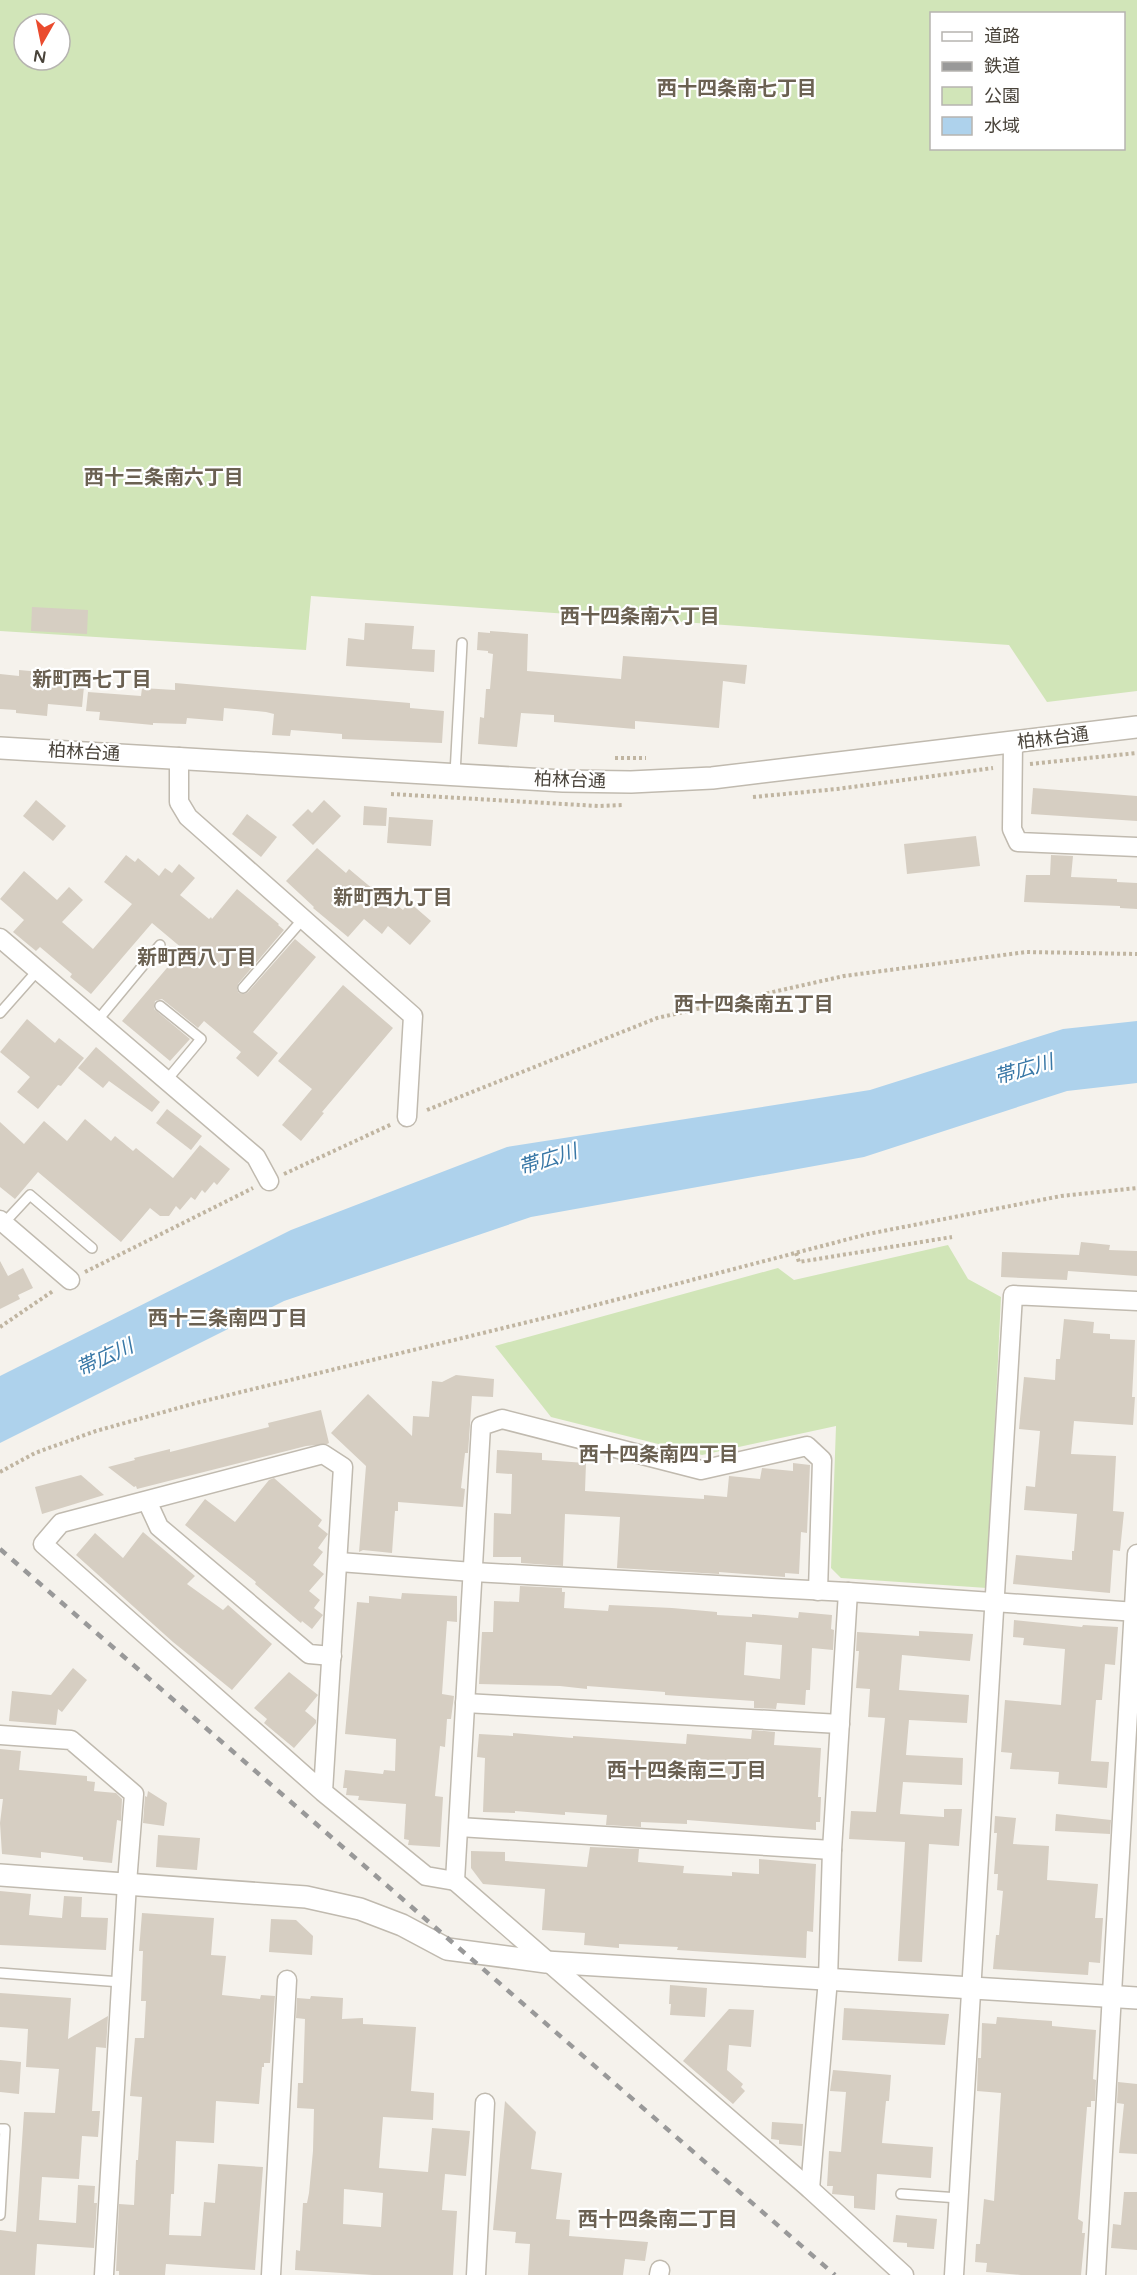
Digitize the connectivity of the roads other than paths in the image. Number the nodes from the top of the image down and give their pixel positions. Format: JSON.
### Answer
{"nodes":[{"id":1,"x":462,"y":643,"type":"dead end"},
{"id":2,"x":1137,"y":727,"type":"edge"},
{"id":3,"x":1013,"y":743,"type":"junction"},
{"id":4,"x":0,"y":748,"type":"edge"},
{"id":5,"x":179,"y":757,"type":"junction"},
{"id":6,"x":455,"y":774,"type":"junction"},
{"id":7,"x":1137,"y":848,"type":"edge"},
{"id":8,"x":303,"y":919,"type":"junction"},
{"id":9,"x":0,"y":938,"type":"edge"},
{"id":10,"x":160,"y":945,"type":"dead end"},
{"id":11,"x":38,"y":970,"type":"junction"},
{"id":12,"x":243,"y":988,"type":"dead end"},
{"id":13,"x":160,"y":1006,"type":"dead end"},
{"id":14,"x":0,"y":1013,"type":"edge"},
{"id":15,"x":97,"y":1021,"type":"junction"},
{"id":16,"x":166,"y":1081,"type":"junction"},
{"id":17,"x":407,"y":1117,"type":"road end"},
{"id":18,"x":269,"y":1181,"type":"road end"},
{"id":19,"x":2,"y":1222,"type":"edge"},
{"id":20,"x":93,"y":1248,"type":"dead end"},
{"id":21,"x":70,"y":1280,"type":"road end"},
{"id":22,"x":1137,"y":1301,"type":"edge"},
{"id":23,"x":147,"y":1501,"type":"junction"},
{"id":24,"x":1137,"y":1554,"type":"edge"},
{"id":25,"x":339,"y":1562,"type":"junction"},
{"id":26,"x":473,"y":1572,"type":"junction"},
{"id":27,"x":818,"y":1591,"type":"junction"},
{"id":28,"x":848,"y":1592,"type":"junction"},
{"id":29,"x":995,"y":1603,"type":"junction"},
{"id":30,"x":1135,"y":1612,"type":"edge"},
{"id":31,"x":332,"y":1656,"type":"junction"},
{"id":32,"x":465,"y":1703,"type":"junction"},
{"id":33,"x":840,"y":1724,"type":"junction"},
{"id":34,"x":0,"y":1735,"type":"edge"},
{"id":35,"x":1132,"y":1744,"type":"edge"},
{"id":36,"x":323,"y":1792,"type":"junction"},
{"id":37,"x":459,"y":1827,"type":"junction"},
{"id":38,"x":832,"y":1850,"type":"junction"},
{"id":39,"x":1129,"y":1869,"type":"edge"},
{"id":40,"x":0,"y":1875,"type":"edge"},
{"id":41,"x":455,"y":1881,"type":"junction"},
{"id":42,"x":127,"y":1883,"type":"junction"},
{"id":43,"x":546,"y":1962,"type":"junction"},
{"id":44,"x":0,"y":1973,"type":"edge"},
{"id":45,"x":828,"y":1979,"type":"junction"},
{"id":46,"x":287,"y":1980,"type":"dead end"},
{"id":47,"x":121,"y":1982,"type":"junction"},
{"id":48,"x":970,"y":1988,"type":"junction"},
{"id":49,"x":1112,"y":1997,"type":"junction"},
{"id":50,"x":1137,"y":1998,"type":"edge"},
{"id":51,"x":485,"y":2103,"type":"dead end"},
{"id":52,"x":0,"y":2129,"type":"edge"},
{"id":53,"x":810,"y":2189,"type":"junction"},
{"id":54,"x":901,"y":2194,"type":"dead end"},
{"id":55,"x":958,"y":2198,"type":"junction"},
{"id":56,"x":0,"y":2215,"type":"edge"},
{"id":57,"x":104,"y":2275,"type":"edge"},
{"id":58,"x":271,"y":2275,"type":"edge"},
{"id":59,"x":476,"y":2275,"type":"edge"},
{"id":60,"x":904,"y":2275,"type":"edge"},
{"id":61,"x":954,"y":2275,"type":"edge"},
{"id":62,"x":1096,"y":2275,"type":"edge"}],
"edges":[{"from":1,"to":6,"type":"lane"},
{"from":2,"to":3,"type":"street","name":"柏林台通"},
{"from":3,"to":6,"type":"street","name":"柏林台通"},
{"from":3,"to":7,"type":"street"},
{"from":4,"to":5,"type":"street","name":"柏林台通"},
{"from":5,"to":6,"type":"street","name":"柏林台通"},
{"from":5,"to":8,"type":"street"},
{"from":8,"to":12,"type":"lane"},
{"from":8,"to":17,"type":"street"},
{"from":9,"to":11,"type":"street"},
{"from":10,"to":15,"type":"lane"},
{"from":11,"to":14,"type":"lane"},
{"from":11,"to":15,"type":"street"},
{"from":13,"to":16,"type":"lane"},
{"from":15,"to":16,"type":"street"},
{"from":16,"to":18,"type":"street"},
{"from":19,"to":20,"type":"lane"},
{"from":19,"to":21,"type":"street"},
{"from":22,"to":29,"type":"street"},
{"from":23,"to":25,"type":"street"},
{"from":23,"to":31,"type":"street"},
{"from":23,"to":36,"type":"street"},
{"from":24,"to":30,"type":"street"},
{"from":25,"to":26,"type":"street"},
{"from":25,"to":31,"type":"street"},
{"from":26,"to":27,"type":"street"},
{"from":26,"to":27,"type":"street"},
{"from":26,"to":32,"type":"street"},
{"from":27,"to":28,"type":"street"},
{"from":28,"to":29,"type":"street"},
{"from":28,"to":33,"type":"street"},
{"from":29,"to":30,"type":"street"},
{"from":29,"to":48,"type":"street"},
{"from":30,"to":35,"type":"street"},
{"from":31,"to":36,"type":"street"},
{"from":32,"to":33,"type":"street"},
{"from":32,"to":37,"type":"street"},
{"from":33,"to":38,"type":"street"},
{"from":34,"to":42,"type":"street"},
{"from":35,"to":39,"type":"street"},
{"from":36,"to":41,"type":"street"},
{"from":37,"to":38,"type":"street"},
{"from":37,"to":41,"type":"street"},
{"from":38,"to":45,"type":"street"},
{"from":39,"to":49,"type":"street"},
{"from":40,"to":42,"type":"street"},
{"from":41,"to":43,"type":"street"},
{"from":42,"to":43,"type":"street"},
{"from":42,"to":47,"type":"street"},
{"from":43,"to":45,"type":"street"},
{"from":43,"to":53,"type":"street"},
{"from":44,"to":47,"type":"lane"},
{"from":45,"to":48,"type":"street"},
{"from":45,"to":53,"type":"street"},
{"from":46,"to":58,"type":"street"},
{"from":47,"to":57,"type":"street"},
{"from":48,"to":49,"type":"street"},
{"from":48,"to":55,"type":"street"},
{"from":49,"to":50,"type":"street"},
{"from":49,"to":62,"type":"street"},
{"from":51,"to":59,"type":"street"},
{"from":52,"to":56,"type":"lane"},
{"from":53,"to":60,"type":"street"},
{"from":54,"to":55,"type":"lane"},
{"from":55,"to":61,"type":"street"}]}
